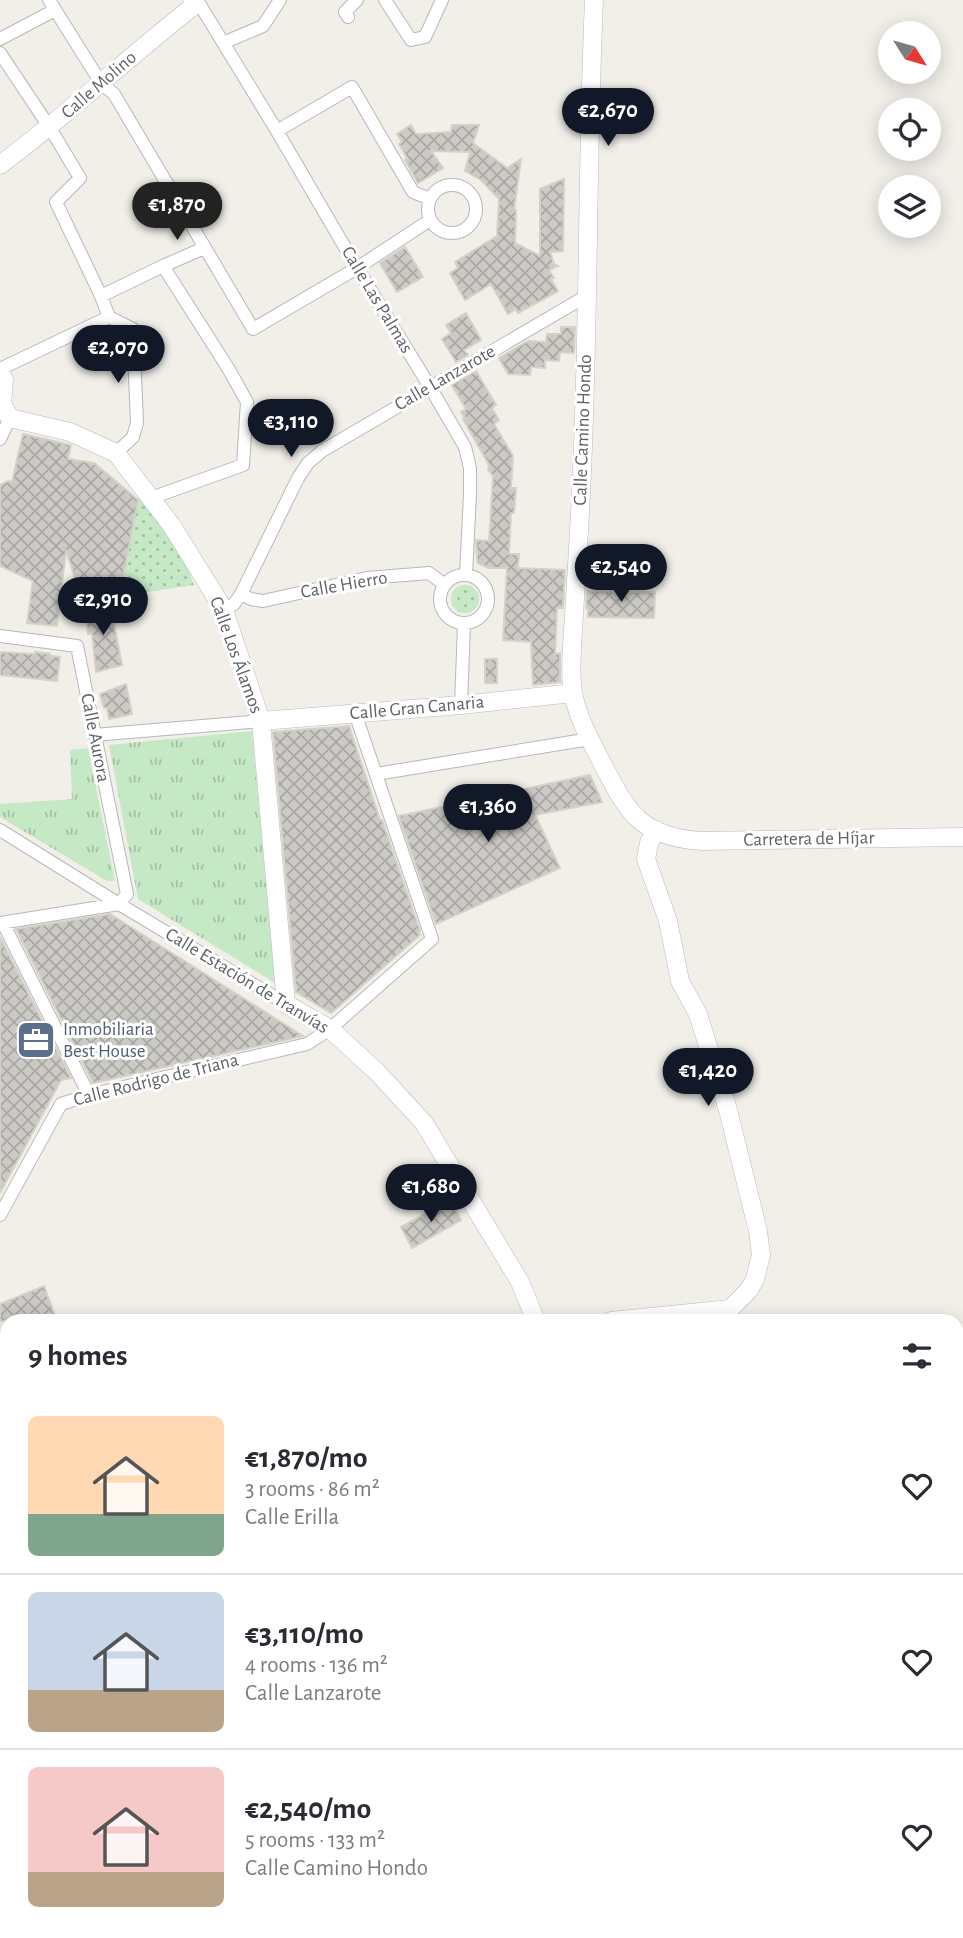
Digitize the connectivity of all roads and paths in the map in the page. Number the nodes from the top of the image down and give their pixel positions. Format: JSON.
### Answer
{"nodes":[{"id":1,"x":196,"y":0,"type":"edge"},
{"id":2,"x":280,"y":0,"type":"edge"},
{"id":3,"x":357,"y":0,"type":"edge"},
{"id":4,"x":385,"y":0,"type":"edge"},
{"id":5,"x":442,"y":0,"type":"edge"},
{"id":6,"x":594,"y":0,"type":"edge"},
{"id":7,"x":52,"y":5,"type":"edge"},
{"id":8,"x":348,"y":18,"type":"dead end"},
{"id":9,"x":0,"y":39,"type":"edge"},
{"id":10,"x":223,"y":43,"type":"junction"},
{"id":11,"x":0,"y":53,"type":"edge"},
{"id":12,"x":101,"y":83,"type":"junction"},
{"id":13,"x":50,"y":128,"type":"junction"},
{"id":14,"x":277,"y":131,"type":"junction"},
{"id":15,"x":0,"y":166,"type":"edge"},
{"id":16,"x":430,"y":199,"type":"junction"},
{"id":17,"x":430,"y":220,"type":"junction"},
{"id":18,"x":204,"y":248,"type":"junction"},
{"id":19,"x":163,"y":266,"type":"junction"},
{"id":20,"x":357,"y":268,"type":"junction"},
{"id":21,"x":588,"y":295,"type":"junction"},
{"id":22,"x":101,"y":296,"type":"junction"},
{"id":23,"x":109,"y":317,"type":"junction"},
{"id":24,"x":0,"y":372,"type":"edge"},
{"id":25,"x":430,"y":387,"type":"junction"},
{"id":26,"x":10,"y":418,"type":"junction"},
{"id":27,"x":0,"y":439,"type":"edge"},
{"id":28,"x":116,"y":453,"type":"junction"},
{"id":29,"x":151,"y":498,"type":"junction"},
{"id":30,"x":466,"y":575,"type":"junction"},
{"id":31,"x":445,"y":585,"type":"junction"},
{"id":32,"x":241,"y":593,"type":"junction"},
{"id":33,"x":224,"y":610,"type":"junction"},
{"id":34,"x":464,"y":624,"type":"junction"},
{"id":35,"x":0,"y":636,"type":"edge"},
{"id":36,"x":573,"y":693,"type":"junction"},
{"id":37,"x":461,"y":705,"type":"junction"},
{"id":38,"x":355,"y":713,"type":"junction"},
{"id":39,"x":261,"y":721,"type":"junction"},
{"id":40,"x":94,"y":735,"type":"junction"},
{"id":41,"x":590,"y":739,"type":"junction"},
{"id":42,"x":376,"y":774,"type":"junction"},
{"id":43,"x":0,"y":830,"type":"edge"},
{"id":44,"x":656,"y":830,"type":"junction"},
{"id":45,"x":963,"y":837,"type":"edge"},
{"id":46,"x":119,"y":904,"type":"junction"},
{"id":47,"x":1,"y":923,"type":"edge"},
{"id":48,"x":286,"y":1004,"type":"junction"},
{"id":49,"x":330,"y":1029,"type":"junction"},
{"id":50,"x":89,"y":1095,"type":"junction"},
{"id":51,"x":0,"y":1215,"type":"edge"},
{"id":52,"x":533,"y":1314,"type":"edge"},
{"id":53,"x":680,"y":1314,"type":"edge"}],
"edges":[{"from":1,"to":10,"type":"street","name":"Calle Las Palmas"},
{"from":1,"to":12,"type":"street","name":"Calle Molino"},
{"from":2,"to":10,"type":"street"},
{"from":3,"to":8,"type":"street"},
{"from":4,"to":5,"type":"street"},
{"from":6,"to":21,"type":"street","name":"Calle Camino Hondo"},
{"from":7,"to":9,"type":"street"},
{"from":7,"to":12,"type":"street"},
{"from":10,"to":14,"type":"street","name":"Calle Las Palmas"},
{"from":11,"to":13,"type":"street"},
{"from":12,"to":13,"type":"street","name":"Calle Molino"},
{"from":12,"to":18,"type":"street"},
{"from":13,"to":15,"type":"street","name":"Calle Molino"},
{"from":13,"to":22,"type":"street"},
{"from":14,"to":16,"type":"street"},
{"from":14,"to":20,"type":"street","name":"Calle Las Palmas"},
{"from":16,"to":17,"type":"street"},
{"from":16,"to":17,"type":"street"},
{"from":17,"to":20,"type":"street"},
{"from":18,"to":19,"type":"street"},
{"from":18,"to":20,"type":"street"},
{"from":19,"to":22,"type":"street"},
{"from":19,"to":29,"type":"street"},
{"from":20,"to":25,"type":"street","name":"Calle Las Palmas"},
{"from":21,"to":25,"type":"street","name":"Calle Lanzarote"},
{"from":21,"to":36,"type":"street","name":"Calle Camino Hondo"},
{"from":22,"to":23,"type":"street"},
{"from":23,"to":24,"type":"street"},
{"from":23,"to":28,"type":"street"},
{"from":24,"to":26,"type":"street"},
{"from":25,"to":30,"type":"street","name":"Calle Las Palmas"},
{"from":25,"to":32,"type":"street","name":"Calle Lanzarote"},
{"from":26,"to":27,"type":"street"},
{"from":26,"to":28,"type":"street","name":"Calle Los Álamos"},
{"from":28,"to":29,"type":"street","name":"Calle Los Álamos"},
{"from":29,"to":33,"type":"street","name":"Calle Los Álamos"},
{"from":30,"to":31,"type":"street"},
{"from":30,"to":34,"type":"street"},
{"from":31,"to":32,"type":"street","name":"Calle Hierro"},
{"from":31,"to":34,"type":"street"},
{"from":32,"to":33,"type":"street","name":"Calle Lanzarote"},
{"from":33,"to":39,"type":"street","name":"Calle Los Álamos"},
{"from":34,"to":37,"type":"street"},
{"from":35,"to":40,"type":"street","name":"Calle Aurora"},
{"from":36,"to":37,"type":"street","name":"Calle Gran Canaria"},
{"from":36,"to":41,"type":"street","name":"Calle Camino Hondo"},
{"from":37,"to":38,"type":"street","name":"Calle Gran Canaria"},
{"from":38,"to":39,"type":"street","name":"Calle Gran Canaria"},
{"from":38,"to":42,"type":"street"},
{"from":39,"to":40,"type":"street"},
{"from":39,"to":48,"type":"street","name":"Calle Los Álamos"},
{"from":40,"to":46,"type":"street","name":"Calle Aurora"},
{"from":41,"to":42,"type":"street"},
{"from":41,"to":44,"type":"street","name":"Calle Camino Hondo"},
{"from":42,"to":49,"type":"street","name":"Calle Rodrigo de Triana"},
{"from":43,"to":46,"type":"street","name":"Calle Estación de Tranvías"},
{"from":44,"to":45,"type":"street","name":"Carretera de Híjar"},
{"from":44,"to":53,"type":"street"},
{"from":46,"to":47,"type":"street"},
{"from":46,"to":48,"type":"street","name":"Calle Estación de Tranvías"},
{"from":47,"to":50,"type":"street"},
{"from":48,"to":49,"type":"street","name":"Calle Estación de Tranvías"},
{"from":49,"to":50,"type":"street","name":"Calle Rodrigo de Triana"},
{"from":49,"to":52,"type":"street","name":"Calle Estación de Tranvías"},
{"from":50,"to":51,"type":"street","name":"Calle Rodrigo de Triana"}]}
